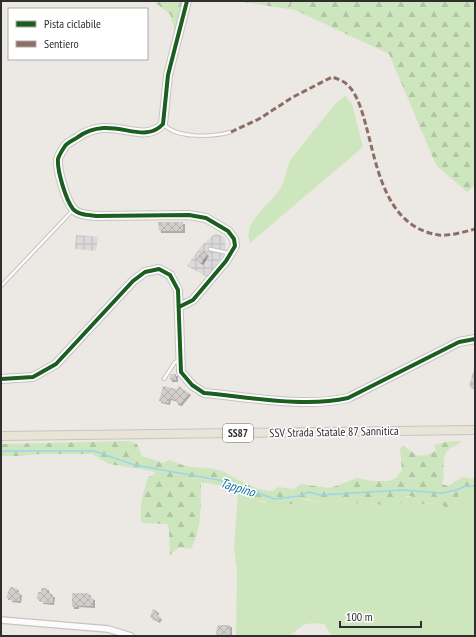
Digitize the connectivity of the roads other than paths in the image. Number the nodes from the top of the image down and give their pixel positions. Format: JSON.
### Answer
{"nodes":[{"id":1,"x":187,"y":1,"type":"edge"},
{"id":2,"x":163,"y":124,"type":"junction"},
{"id":3,"x":230,"y":132,"type":"dead end"},
{"id":4,"x":73,"y":210,"type":"junction"},
{"id":5,"x":210,"y":249,"type":"dead end"},
{"id":6,"x":231,"y":253,"type":"junction"},
{"id":7,"x":1,"y":286,"type":"edge"},
{"id":8,"x":179,"y":307,"type":"junction"},
{"id":9,"x":475,"y":339,"type":"edge"},
{"id":10,"x":180,"y":361,"type":"junction"},
{"id":11,"x":1,"y":379,"type":"edge"},
{"id":12,"x":164,"y":379,"type":"dead end"},
{"id":13,"x":475,"y":430,"type":"edge"},
{"id":14,"x":1,"y":436,"type":"edge"},
{"id":15,"x":1,"y":620,"type":"edge"},
{"id":16,"x":131,"y":636,"type":"edge"}],
"edges":[{"from":1,"to":2,"type":"street"},
{"from":2,"to":3,"type":"lane"},
{"from":2,"to":4,"type":"street"},
{"from":4,"to":6,"type":"street"},
{"from":4,"to":7,"type":"lane"},
{"from":5,"to":6,"type":"lane"},
{"from":6,"to":8,"type":"street"},
{"from":8,"to":10,"type":"street"},
{"from":8,"to":11,"type":"street"},
{"from":9,"to":10,"type":"street"},
{"from":10,"to":12,"type":"lane"},
{"from":13,"to":14,"type":"main road","name":"SSV Strada Statale 87 Sannitica","number":"SS87"},
{"from":15,"to":16,"type":"street"}]}
